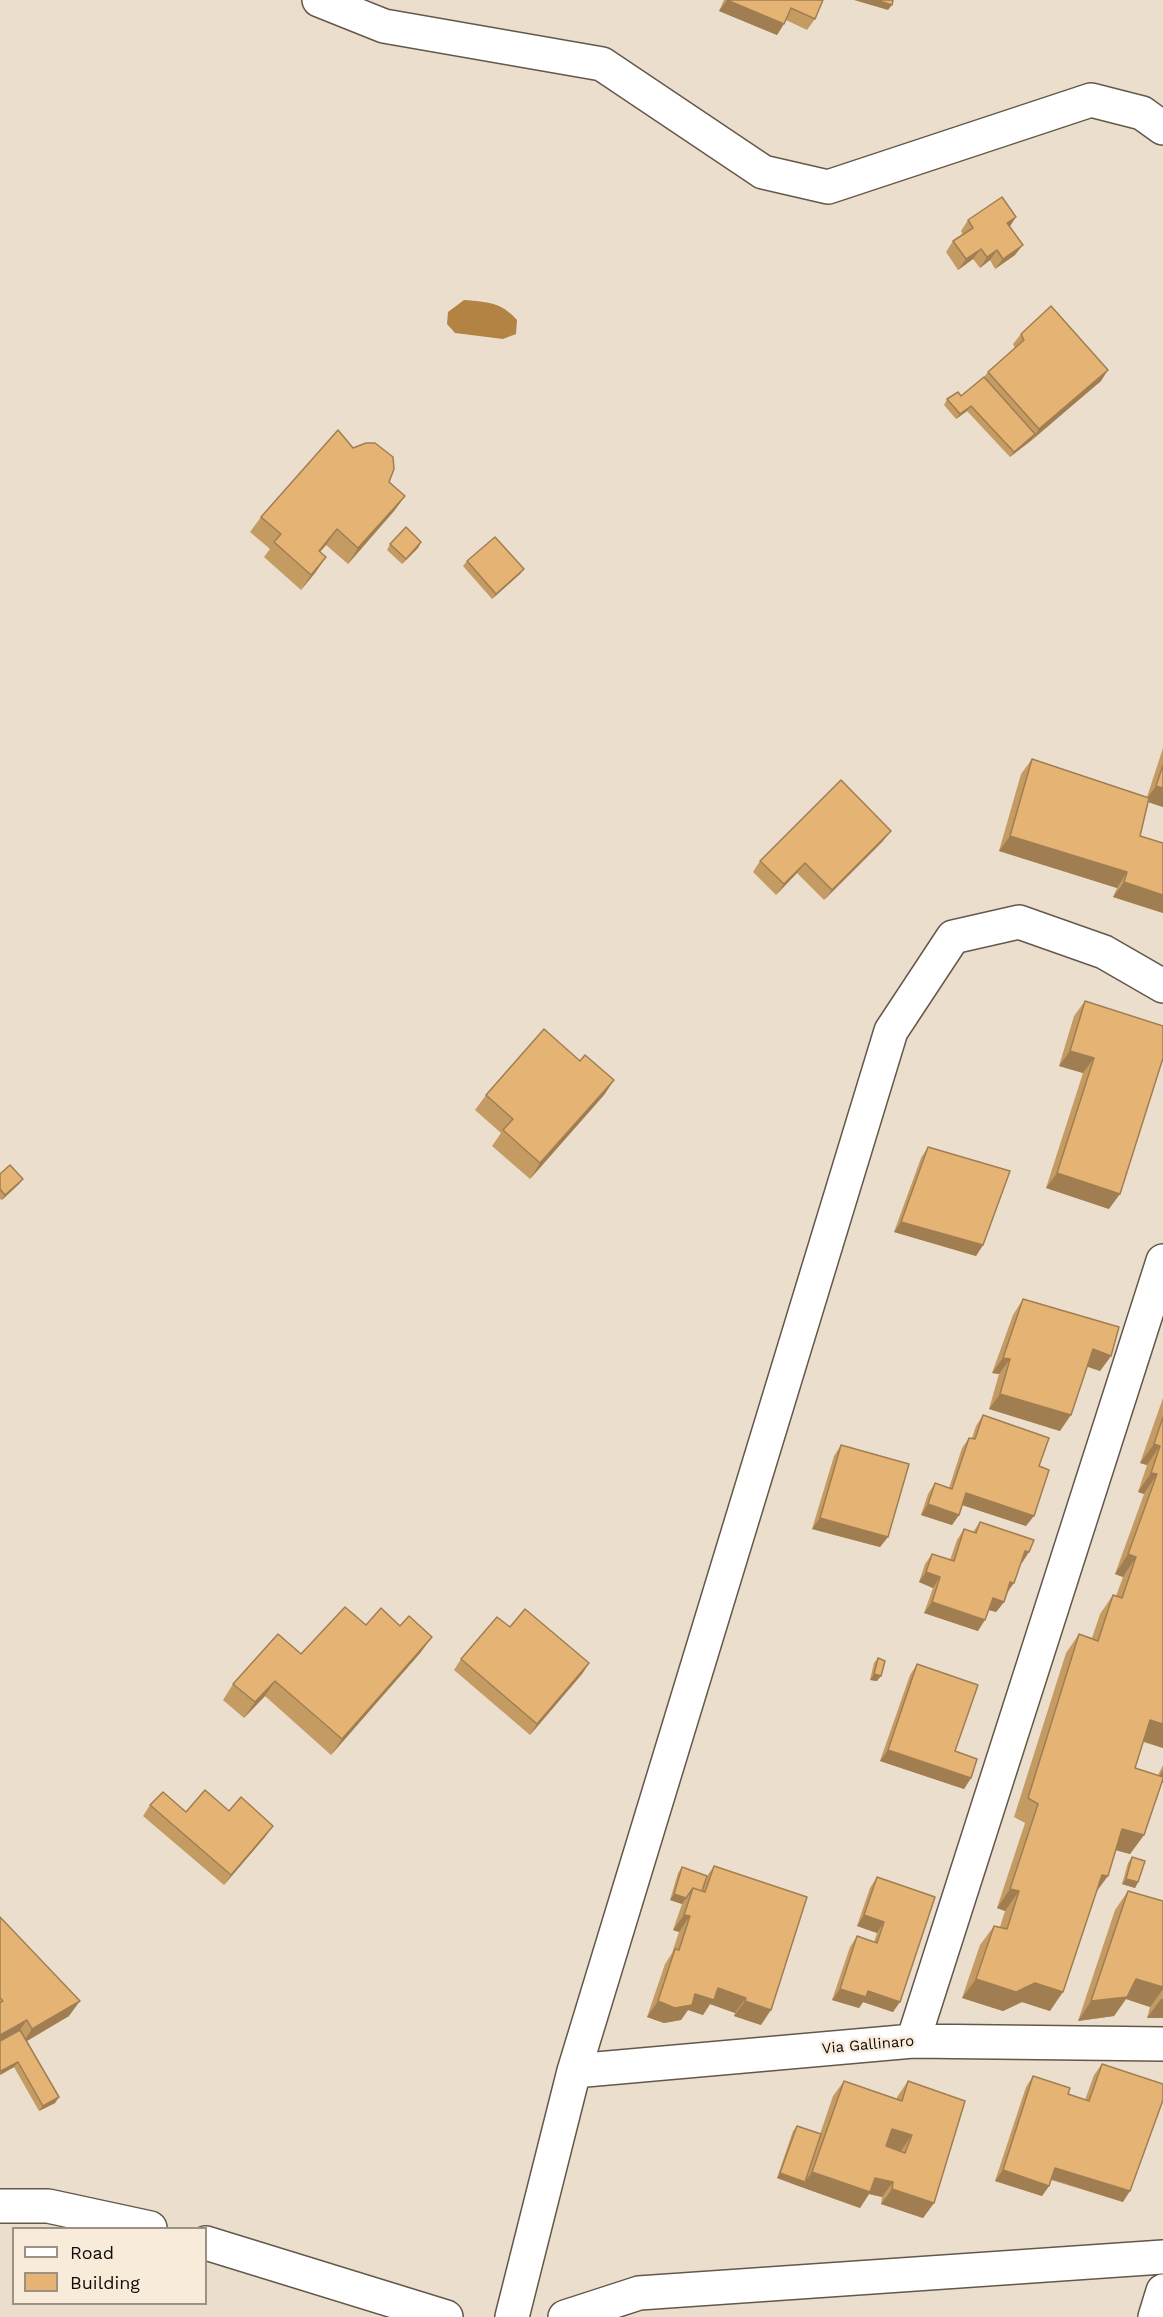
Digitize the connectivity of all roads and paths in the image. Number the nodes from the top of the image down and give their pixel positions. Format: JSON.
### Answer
{"nodes":[{"id":1,"x":319,"y":0,"type":"edge"},
{"id":2,"x":1163,"y":128,"type":"edge"},
{"id":3,"x":1163,"y":986,"type":"edge"},
{"id":4,"x":1163,"y":1261,"type":"edge"},
{"id":5,"x":913,"y":2041,"type":"junction"},
{"id":6,"x":1163,"y":2044,"type":"edge"},
{"id":7,"x":574,"y":2071,"type":"junction"},
{"id":8,"x":0,"y":2206,"type":"edge"},
{"id":9,"x":141,"y":2227,"type":"edge"},
{"id":10,"x":207,"y":2243,"type":"edge"},
{"id":11,"x":1163,"y":2256,"type":"edge"},
{"id":12,"x":1163,"y":2291,"type":"edge"},
{"id":13,"x":446,"y":2317,"type":"edge"},
{"id":14,"x":512,"y":2317,"type":"edge"},
{"id":15,"x":565,"y":2317,"type":"edge"},
{"id":16,"x":1155,"y":2317,"type":"edge"}],
"edges":[{"from":1,"to":2,"type":"street"},
{"from":3,"to":7,"type":"street"},
{"from":4,"to":5,"type":"street"},
{"from":5,"to":6,"type":"street","name":"Via Gallinaro"},
{"from":5,"to":7,"type":"street","name":"Via Gallinaro"},
{"from":7,"to":14,"type":"street"},
{"from":8,"to":9,"type":"street"},
{"from":10,"to":13,"type":"street"},
{"from":11,"to":15,"type":"street"},
{"from":12,"to":16,"type":"street"}]}
